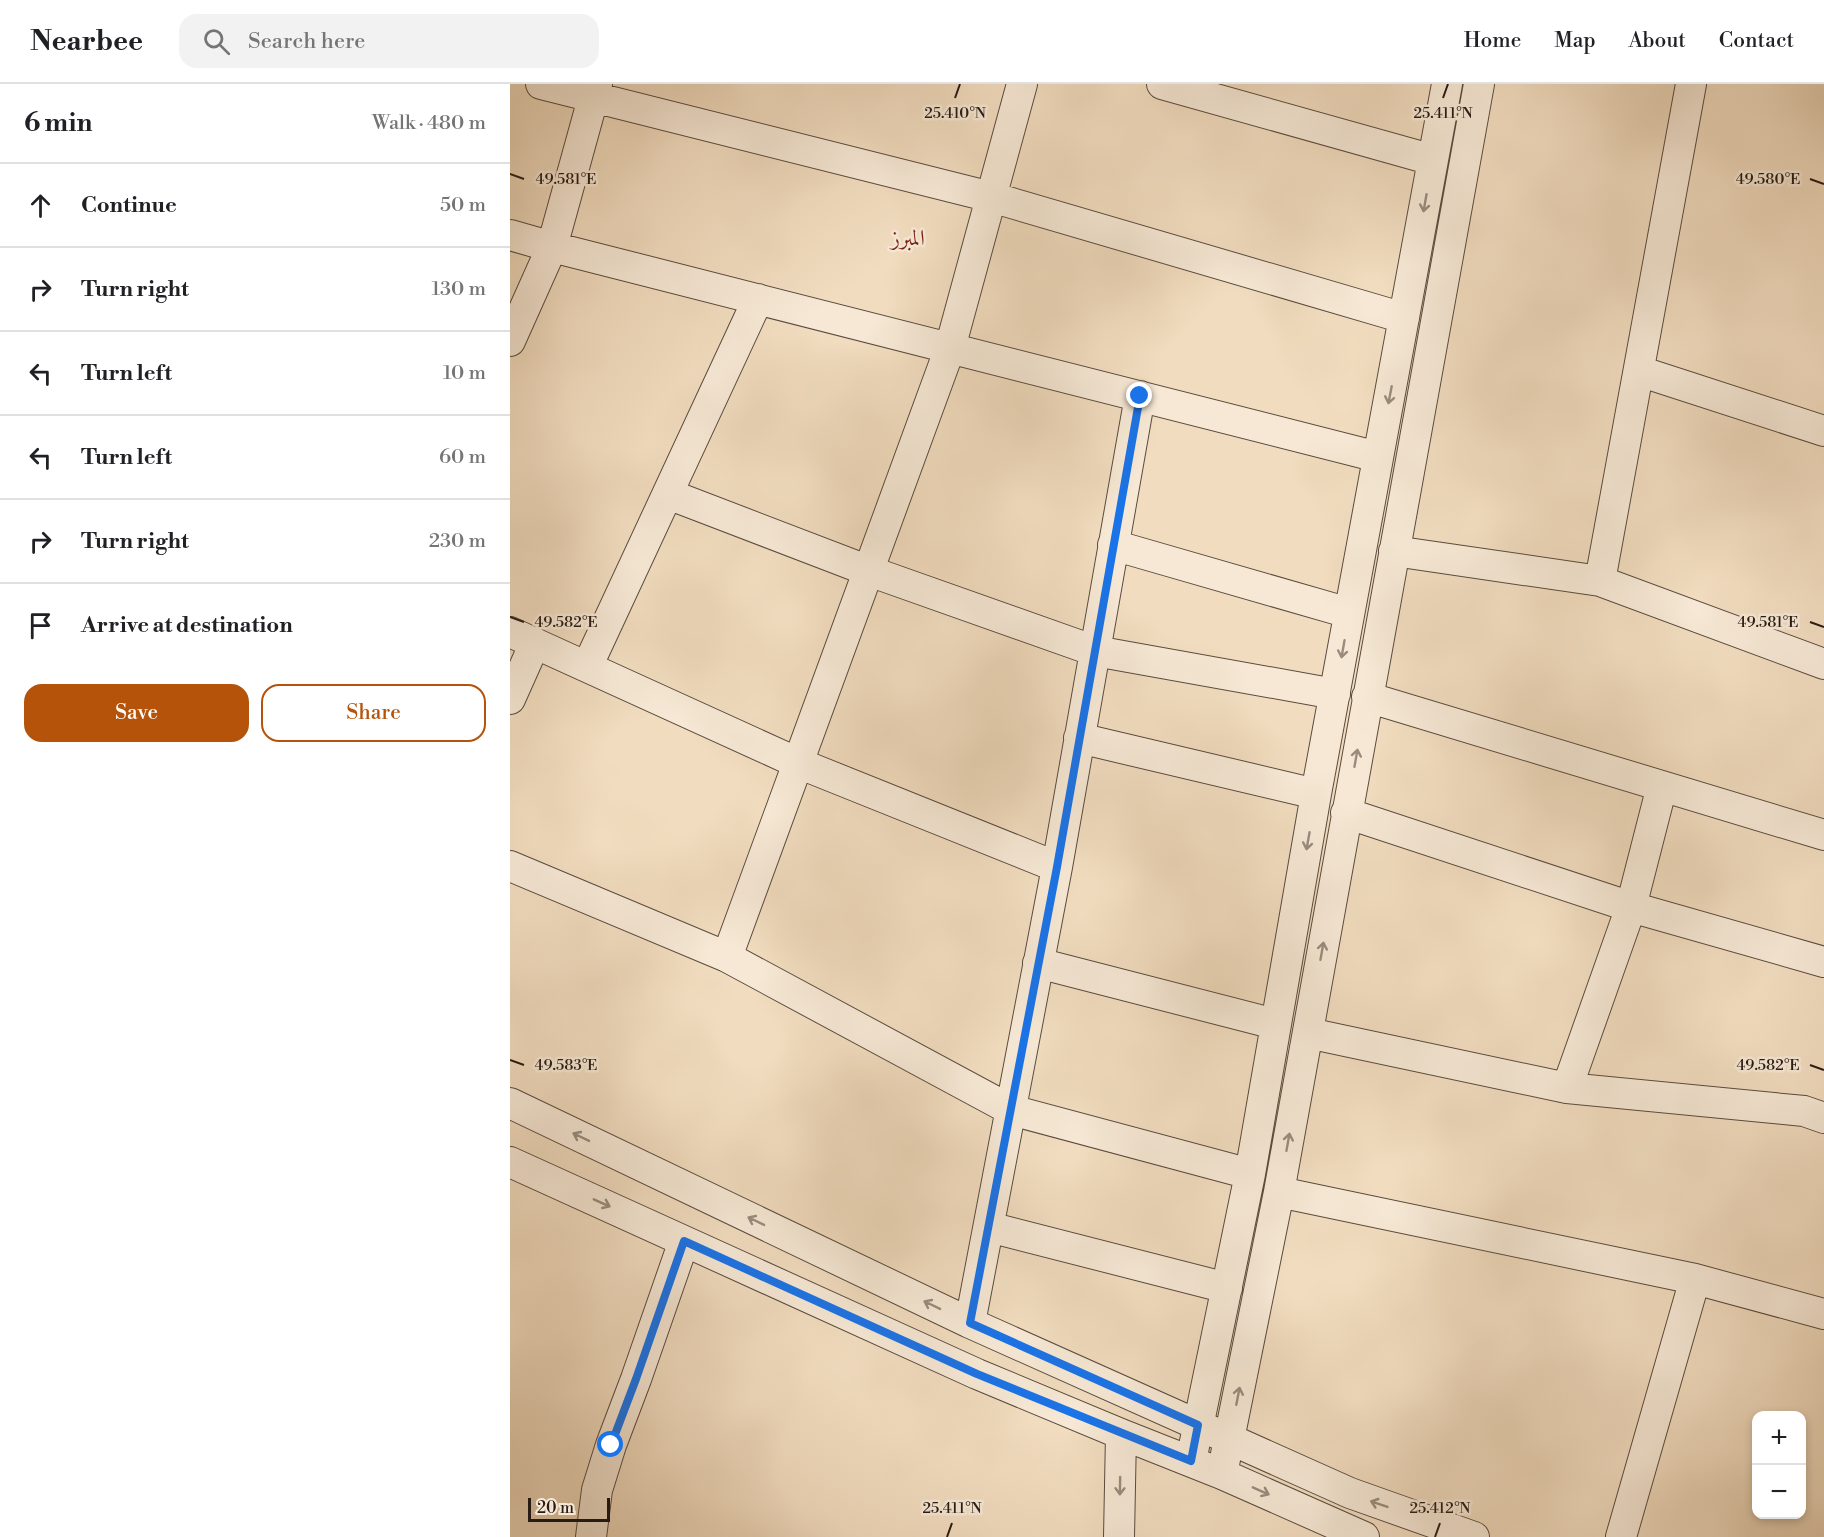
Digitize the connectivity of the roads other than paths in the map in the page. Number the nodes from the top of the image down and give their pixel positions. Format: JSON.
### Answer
{"nodes":[{"id":1,"x":542,"y":84,"type":"edge"},
{"id":2,"x":1022,"y":84,"type":"edge"},
{"id":3,"x":1162,"y":84,"type":"edge"},
{"id":4,"x":1447,"y":84,"type":"edge"},
{"id":5,"x":1479,"y":84,"type":"edge"},
{"id":6,"x":1691,"y":84,"type":"edge"},
{"id":7,"x":595,"y":91,"type":"edge"},
{"id":8,"x":1433,"y":160,"type":"junction"},
{"id":9,"x":991,"y":197,"type":"junction"},
{"id":10,"x":510,"y":235,"type":"edge"},
{"id":11,"x":552,"y":248,"type":"junction"},
{"id":12,"x":758,"y":299,"type":"junction"},
{"id":13,"x":1404,"y":318,"type":"junction"},
{"id":14,"x":510,"y":341,"type":"edge"},
{"id":15,"x":950,"y":348,"type":"junction"},
{"id":16,"x":1639,"y":371,"type":"junction"},
{"id":17,"x":1140,"y":396,"type":"junction"},
{"id":18,"x":1824,"y":431,"type":"edge"},
{"id":19,"x":1378,"y":457,"type":"junction"},
{"id":20,"x":668,"y":494,"type":"junction"},
{"id":21,"x":1113,"y":545,"type":"junction"},
{"id":22,"x":1394,"y":551,"type":"junction"},
{"id":23,"x":869,"y":571,"type":"junction"},
{"id":24,"x":1600,"y":581,"type":"junction"},
{"id":25,"x":1349,"y":613,"type":"junction"},
{"id":26,"x":522,"y":638,"type":"edge"},
{"id":27,"x":1095,"y":651,"type":"junction"},
{"id":28,"x":1824,"y":664,"type":"edge"},
{"id":29,"x":587,"y":667,"type":"junction"},
{"id":30,"x":1335,"y":694,"type":"junction"},
{"id":31,"x":1367,"y":698,"type":"junction"},
{"id":32,"x":510,"y":699,"type":"edge"},
{"id":33,"x":1079,"y":738,"type":"junction"},
{"id":34,"x":798,"y":763,"type":"junction"},
{"id":35,"x":1662,"y":786,"type":"junction"},
{"id":36,"x":1316,"y":794,"type":"junction"},
{"id":37,"x":1346,"y":813,"type":"junction"},
{"id":38,"x":1823,"y":831,"type":"edge"},
{"id":39,"x":510,"y":866,"type":"edge"},
{"id":40,"x":1057,"y":867,"type":"junction"},
{"id":41,"x":1631,"y":907,"type":"junction"},
{"id":42,"x":727,"y":957,"type":"junction"},
{"id":43,"x":1824,"y":962,"type":"edge"},
{"id":44,"x":1038,"y":963,"type":"junction"},
{"id":45,"x":1275,"y":1024,"type":"junction"},
{"id":46,"x":1308,"y":1033,"type":"junction"},
{"id":47,"x":1568,"y":1088,"type":"junction"},
{"id":48,"x":510,"y":1103,"type":"edge"},
{"id":49,"x":1011,"y":1110,"type":"junction"},
{"id":50,"x":1824,"y":1118,"type":"edge"},
{"id":51,"x":510,"y":1162,"type":"edge"},
{"id":52,"x":1250,"y":1174,"type":"junction"},
{"id":53,"x":1279,"y":1192,"type":"junction"},
{"id":54,"x":988,"y":1227,"type":"junction"},
{"id":55,"x":684,"y":1241,"type":"junction"},
{"id":56,"x":1695,"y":1279,"type":"junction"},
{"id":57,"x":1227,"y":1288,"type":"junction"},
{"id":58,"x":1824,"y":1314,"type":"edge"},
{"id":59,"x":970,"y":1323,"type":"junction"},
{"id":60,"x":1198,"y":1425,"type":"junction"},
{"id":61,"x":1121,"y":1434,"type":"junction"},
{"id":62,"x":1229,"y":1439,"type":"junction"},
{"id":63,"x":1191,"y":1461,"type":"junction"},
{"id":64,"x":1222,"y":1474,"type":"junction"},
{"id":65,"x":591,"y":1537,"type":"edge"},
{"id":66,"x":1119,"y":1537,"type":"edge"},
{"id":67,"x":1364,"y":1537,"type":"edge"},
{"id":68,"x":1474,"y":1537,"type":"edge"},
{"id":69,"x":1621,"y":1537,"type":"edge"}],
"edges":[{"from":1,"to":7,"type":"street"},
{"from":2,"to":9,"type":"street"},
{"from":3,"to":8,"type":"street"},
{"from":4,"to":8,"type":"street"},
{"from":5,"to":22,"type":"street"},
{"from":6,"to":16,"type":"street"},
{"from":7,"to":9,"type":"street"},
{"from":7,"to":11,"type":"street"},
{"from":8,"to":13,"type":"street","one_way":true},
{"from":9,"to":13,"type":"street"},
{"from":9,"to":15,"type":"street"},
{"from":10,"to":11,"type":"street"},
{"from":11,"to":12,"type":"street"},
{"from":11,"to":14,"type":"street"},
{"from":12,"to":15,"type":"street"},
{"from":12,"to":20,"type":"street"},
{"from":13,"to":19,"type":"street","one_way":true},
{"from":15,"to":17,"type":"street"},
{"from":15,"to":23,"type":"street"},
{"from":16,"to":18,"type":"street"},
{"from":16,"to":24,"type":"street"},
{"from":17,"to":19,"type":"street"},
{"from":17,"to":21,"type":"street"},
{"from":19,"to":25,"type":"street"},
{"from":20,"to":23,"type":"street"},
{"from":20,"to":29,"type":"street"},
{"from":21,"to":25,"type":"street"},
{"from":21,"to":27,"type":"street"},
{"from":22,"to":24,"type":"street"},
{"from":22,"to":31,"type":"street"},
{"from":23,"to":27,"type":"street"},
{"from":23,"to":34,"type":"street"},
{"from":24,"to":28,"type":"street"},
{"from":25,"to":30,"type":"street","one_way":true},
{"from":26,"to":29,"type":"street"},
{"from":26,"to":32,"type":"street"},
{"from":27,"to":30,"type":"street"},
{"from":27,"to":33,"type":"street"},
{"from":29,"to":34,"type":"street"},
{"from":30,"to":36,"type":"street"},
{"from":31,"to":35,"type":"street"},
{"from":37,"to":31,"type":"street","one_way":true},
{"from":33,"to":36,"type":"street"},
{"from":33,"to":40,"type":"street"},
{"from":34,"to":40,"type":"street"},
{"from":34,"to":42,"type":"street"},
{"from":35,"to":38,"type":"street"},
{"from":35,"to":41,"type":"street"},
{"from":36,"to":45,"type":"street","one_way":true},
{"from":37,"to":41,"type":"street"},
{"from":46,"to":37,"type":"street","one_way":true},
{"from":39,"to":42,"type":"street"},
{"from":40,"to":44,"type":"street"},
{"from":41,"to":43,"type":"street"},
{"from":41,"to":47,"type":"street"},
{"from":42,"to":49,"type":"street"},
{"from":44,"to":45,"type":"street"},
{"from":44,"to":49,"type":"street"},
{"from":45,"to":52,"type":"street"},
{"from":46,"to":47,"type":"street"},
{"from":53,"to":46,"type":"street","one_way":true},
{"from":47,"to":50,"type":"street"},
{"from":59,"to":48,"type":"street","one_way":true},
{"from":49,"to":52,"type":"street"},
{"from":49,"to":54,"type":"street"},
{"from":51,"to":55,"type":"street","one_way":true},
{"from":52,"to":57,"type":"street"},
{"from":53,"to":56,"type":"street"},
{"from":62,"to":53,"type":"street","one_way":true},
{"from":54,"to":57,"type":"street"},
{"from":54,"to":59,"type":"street"},
{"from":55,"to":61,"type":"street"},
{"from":55,"to":65,"type":"street"},
{"from":56,"to":58,"type":"street"},
{"from":56,"to":69,"type":"street"},
{"from":57,"to":60,"type":"street"},
{"from":59,"to":60,"type":"street"},
{"from":60,"to":62,"type":"street"},
{"from":60,"to":63,"type":"street"},
{"from":61,"to":63,"type":"street"},
{"from":61,"to":66,"type":"street","one_way":true},
{"from":62,"to":64,"type":"street"},
{"from":68,"to":62,"type":"street","one_way":true},
{"from":63,"to":64,"type":"street"},
{"from":64,"to":67,"type":"street","one_way":true}]}
